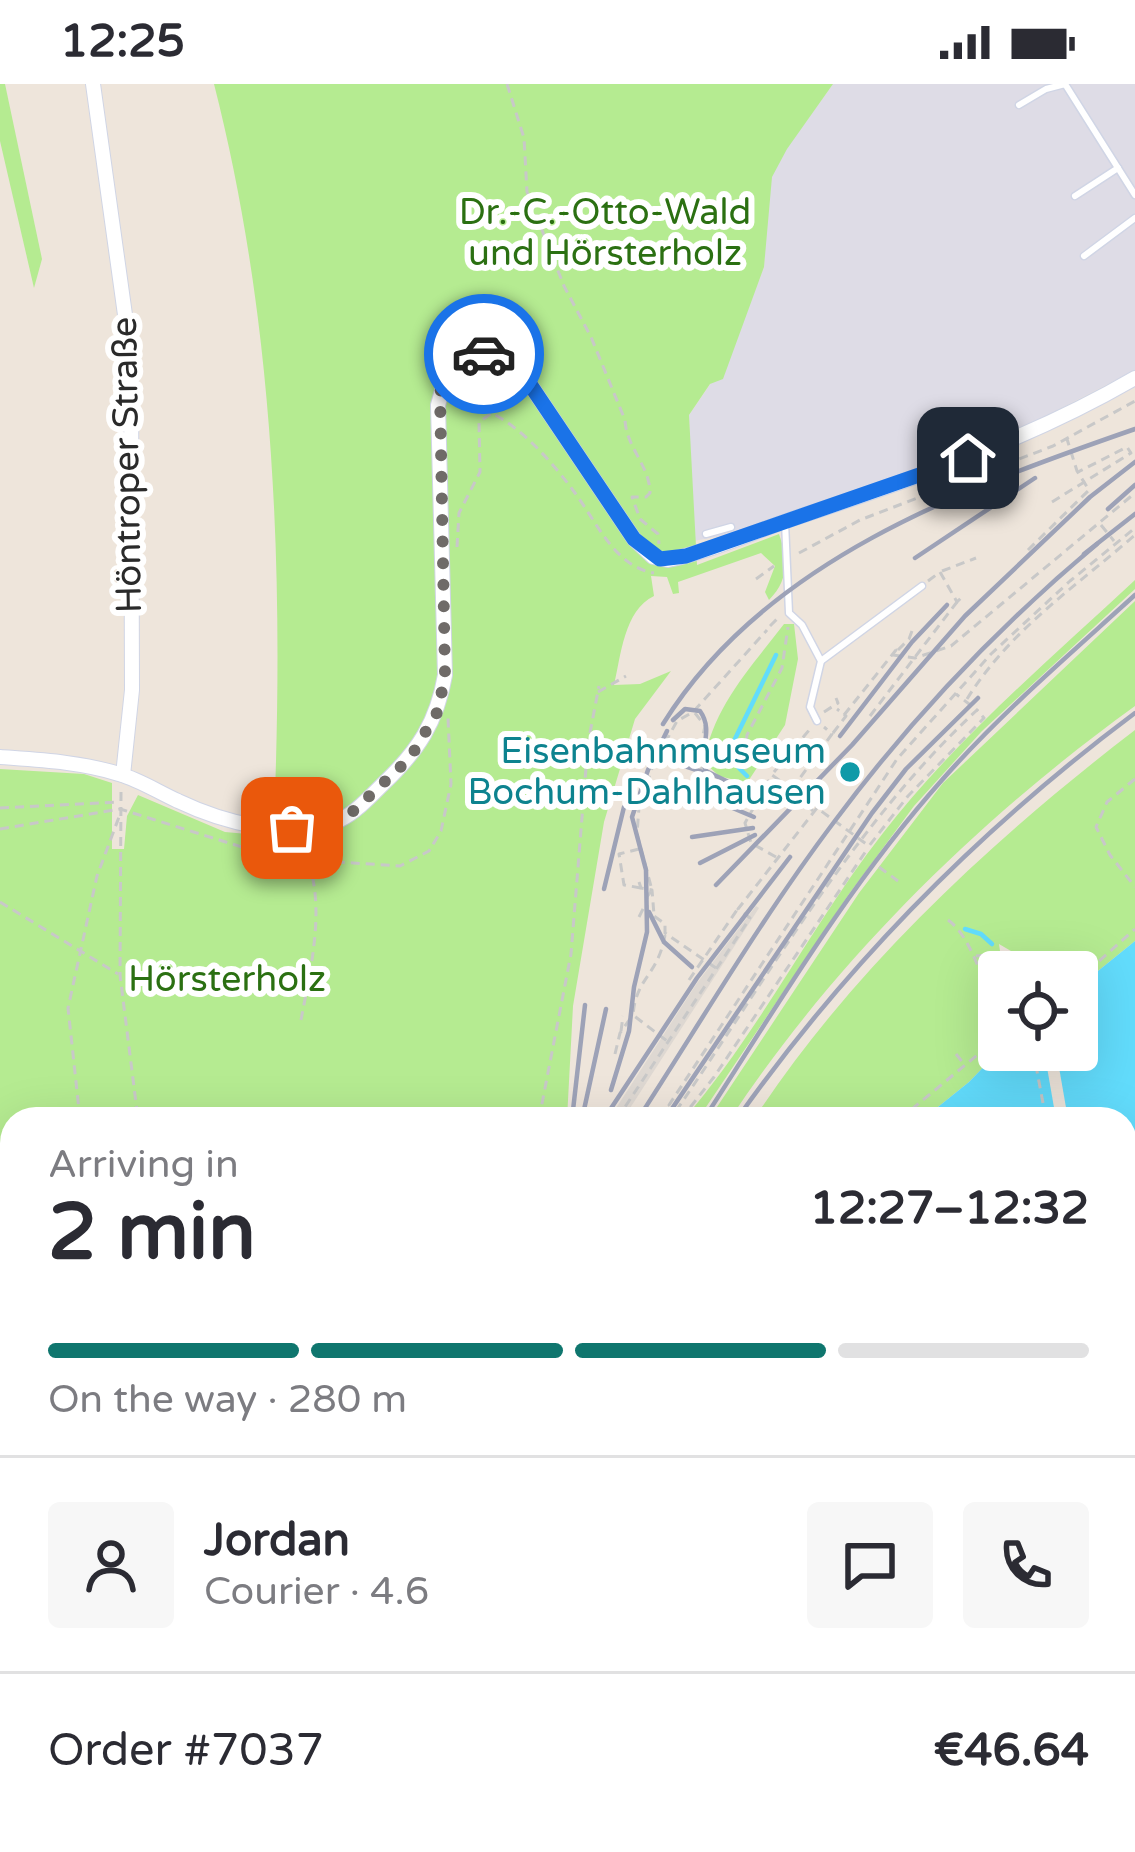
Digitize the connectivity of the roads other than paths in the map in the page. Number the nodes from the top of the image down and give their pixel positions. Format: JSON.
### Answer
{"nodes":[{"id":1,"x":94,"y":84,"type":"edge"},
{"id":2,"x":1019,"y":105,"type":"dead end"},
{"id":3,"x":1118,"y":168,"type":"junction"},
{"id":4,"x":1135,"y":195,"type":"edge"},
{"id":5,"x":1075,"y":196,"type":"dead end"},
{"id":6,"x":1135,"y":218,"type":"edge"},
{"id":7,"x":1084,"y":256,"type":"dead end"},
{"id":8,"x":1135,"y":378,"type":"edge"},
{"id":9,"x":785,"y":521,"type":"junction"},
{"id":10,"x":731,"y":527,"type":"dead end"},
{"id":11,"x":706,"y":536,"type":"junction"},
{"id":12,"x":922,"y":586,"type":"road end"},
{"id":13,"x":821,"y":661,"type":"junction"},
{"id":14,"x":818,"y":721,"type":"road end"},
{"id":15,"x":0,"y":758,"type":"edge"},
{"id":16,"x":123,"y":775,"type":"junction"}],
"edges":[{"from":1,"to":16,"type":"street","name":"Höntroper Straße"},
{"from":2,"to":3,"type":"lane"},
{"from":3,"to":4,"type":"lane"},
{"from":3,"to":5,"type":"lane"},
{"from":6,"to":7,"type":"lane"},
{"from":8,"to":9,"type":"street"},
{"from":9,"to":11,"type":"street"},
{"from":9,"to":13,"type":"lane"},
{"from":10,"to":11,"type":"lane"},
{"from":11,"to":16,"type":"street"},
{"from":12,"to":13,"type":"lane"},
{"from":13,"to":14,"type":"lane"},
{"from":15,"to":16,"type":"street"}]}
